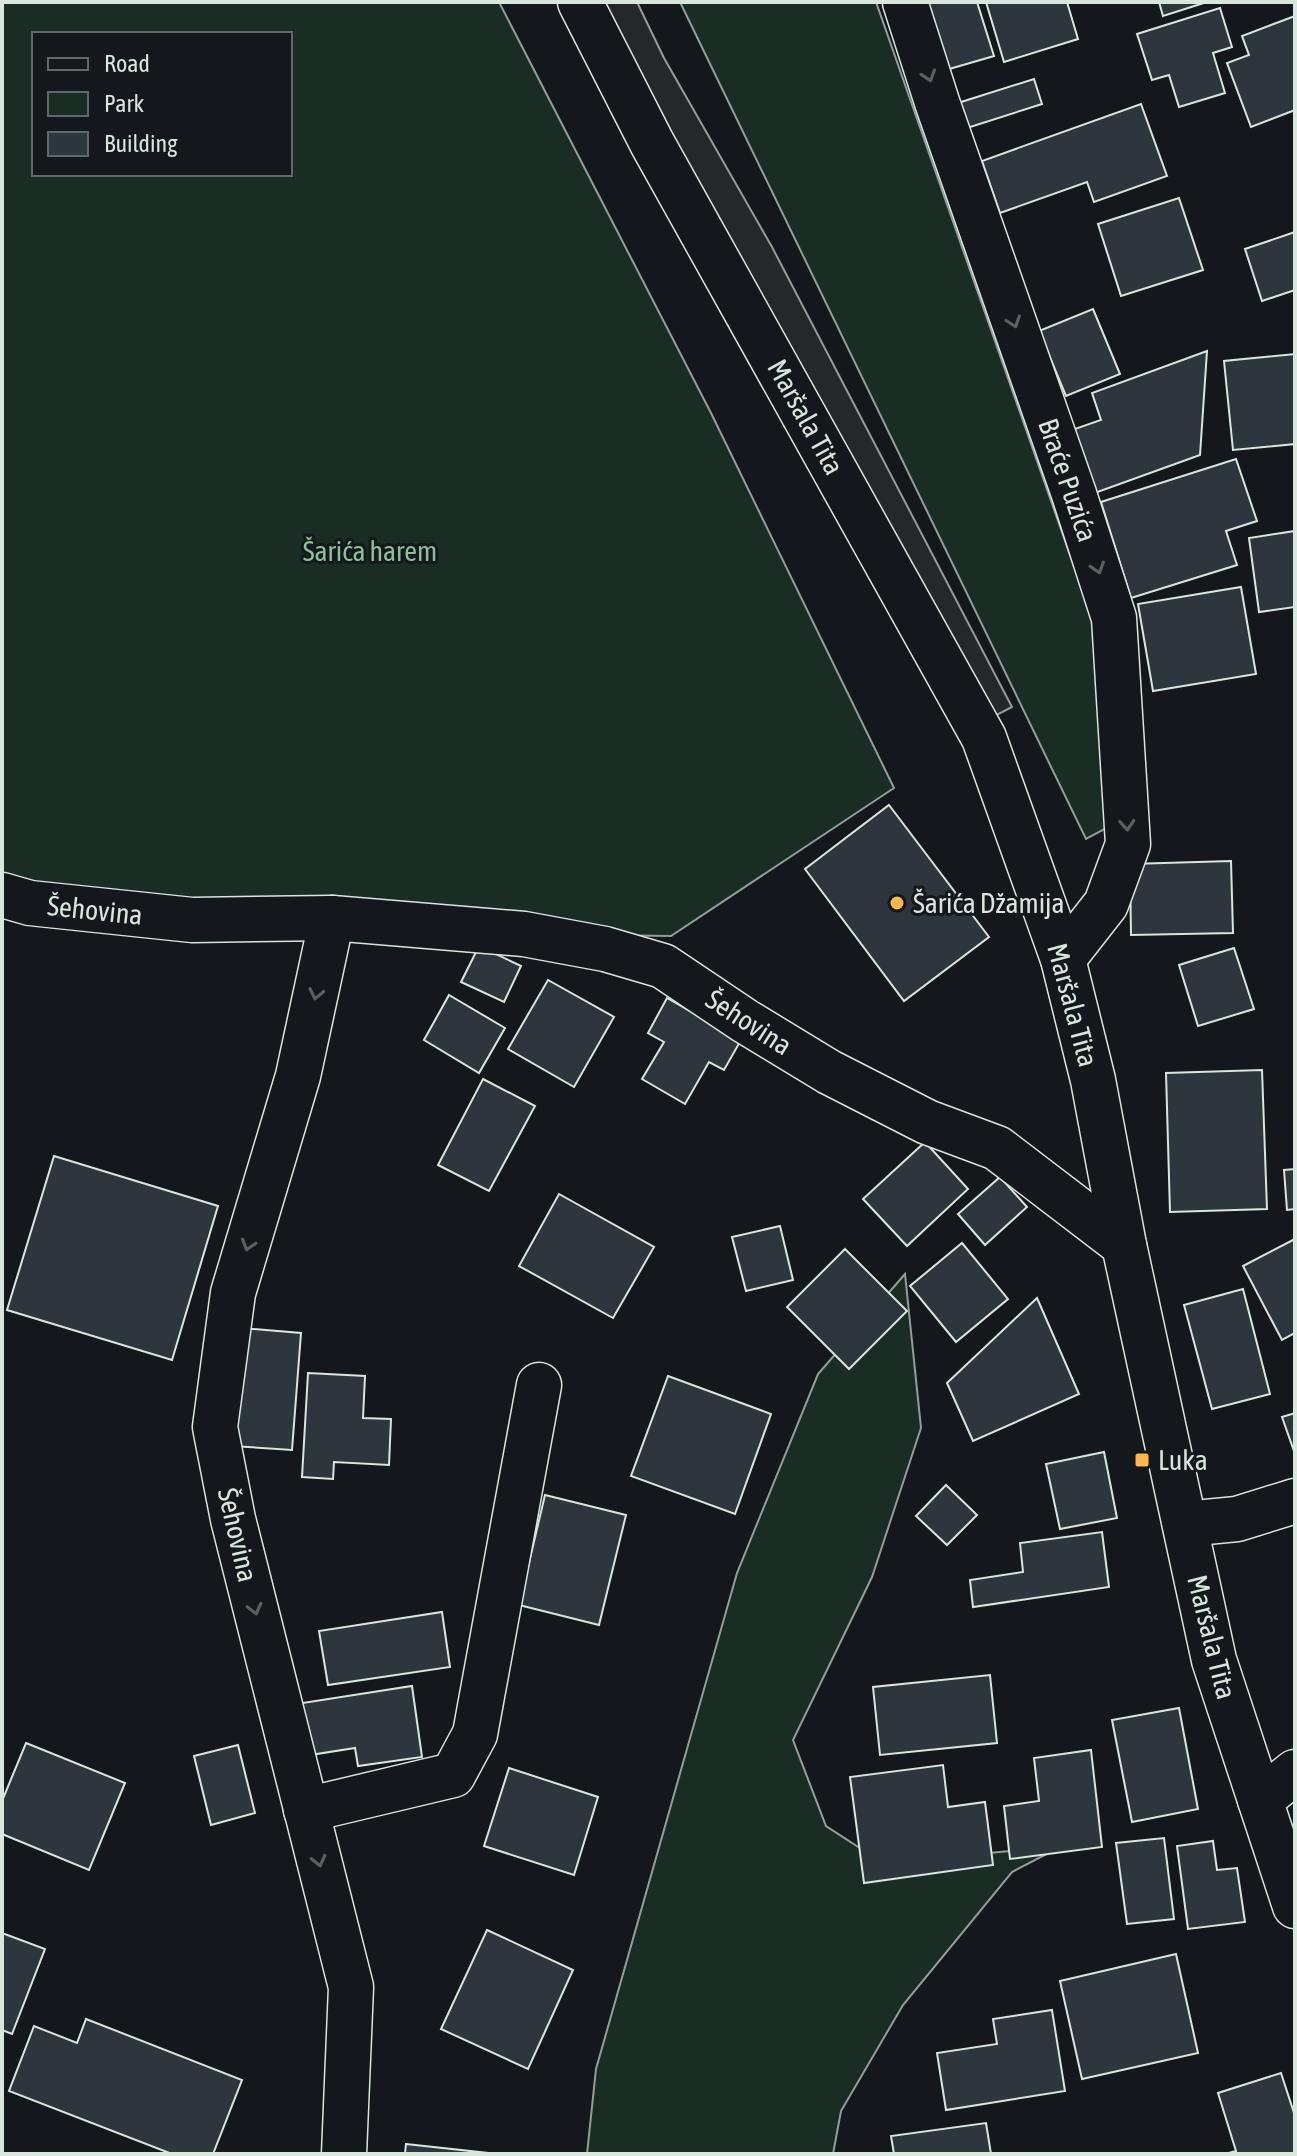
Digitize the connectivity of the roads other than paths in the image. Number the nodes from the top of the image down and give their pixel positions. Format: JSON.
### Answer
{"nodes":[{"id":1,"x":580,"y":2,"type":"edge"},
{"id":2,"x":905,"y":2,"type":"edge"},
{"id":3,"x":2,"y":895,"type":"edge"},
{"id":4,"x":332,"y":918,"type":"junction"},
{"id":5,"x":1063,"y":959,"type":"junction"},
{"id":6,"x":1124,"y":1245,"type":"junction"},
{"id":7,"x":539,"y":1385,"type":"dead end"},
{"id":8,"x":1295,"y":1501,"type":"edge"},
{"id":9,"x":1185,"y":1524,"type":"junction"},
{"id":10,"x":1295,"y":1772,"type":"edge"},
{"id":11,"x":1260,"y":1800,"type":"junction"},
{"id":12,"x":306,"y":1810,"type":"junction"},
{"id":13,"x":1295,"y":1906,"type":"edge"},
{"id":14,"x":344,"y":2154,"type":"edge"}],
"edges":[{"from":1,"to":5,"type":"street","name":"Maršala Tita"},
{"from":2,"to":5,"type":"street","name":"Braće Puzića","one_way":true},
{"from":3,"to":4,"type":"street","name":"Šehovina"},
{"from":4,"to":6,"type":"street","name":"Šehovina"},
{"from":4,"to":12,"type":"street","name":"Šehovina","one_way":true},
{"from":5,"to":6,"type":"street","name":"Maršala Tita"},
{"from":6,"to":9,"type":"street","name":"Maršala Tita"},
{"from":7,"to":12,"type":"street"},
{"from":8,"to":9,"type":"street"},
{"from":9,"to":11,"type":"street","name":"Maršala Tita"},
{"from":10,"to":11,"type":"street"},
{"from":11,"to":13,"type":"street","name":"Maršala Tita"},
{"from":12,"to":14,"type":"street","name":"Šehovina","one_way":true}]}
